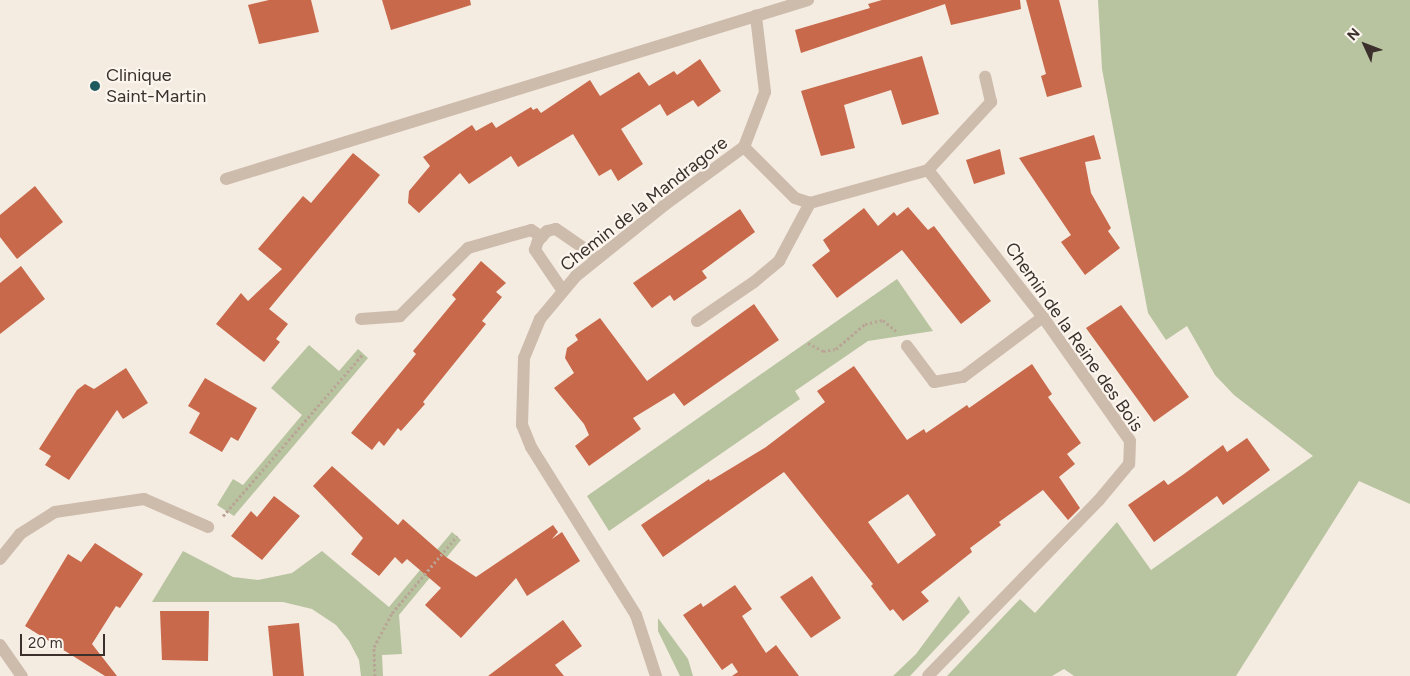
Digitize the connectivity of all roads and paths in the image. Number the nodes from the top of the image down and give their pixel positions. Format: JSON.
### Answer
{"nodes":[{"id":1,"x":808,"y":0,"type":"edge"},
{"id":2,"x":756,"y":16,"type":"junction"},
{"id":3,"x":986,"y":77,"type":"dead end"},
{"id":4,"x":744,"y":147,"type":"junction"},
{"id":5,"x":928,"y":170,"type":"junction"},
{"id":6,"x":226,"y":179,"type":"dead end"},
{"id":7,"x":810,"y":202,"type":"junction"},
{"id":8,"x":542,"y":237,"type":"junction"},
{"id":9,"x":598,"y":258,"type":"junction"},
{"id":10,"x":563,"y":291,"type":"junction"},
{"id":11,"x":1043,"y":317,"type":"junction"},
{"id":12,"x":361,"y":318,"type":"dead end"},
{"id":13,"x":697,"y":320,"type":"dead end"},
{"id":14,"x":808,"y":343,"type":"dead end"},
{"id":15,"x":907,"y":346,"type":"joint"},
{"id":16,"x":363,"y":354,"type":"dead end"},
{"id":17,"x":208,"y":527,"type":"joint"},
{"id":18,"x":458,"y":536,"type":"dead end"},
{"id":19,"x":0,"y":559,"type":"edge"},
{"id":20,"x":0,"y":646,"type":"edge"},
{"id":21,"x":22,"y":676,"type":"edge"},
{"id":22,"x":374,"y":676,"type":"edge"},
{"id":23,"x":656,"y":676,"type":"edge"},
{"id":24,"x":928,"y":676,"type":"edge"}],
"edges":[{"from":1,"to":2,"type":"street"},
{"from":2,"to":4,"type":"street","name":"Chemin de la Mandragore"},
{"from":2,"to":6,"type":"street"},
{"from":3,"to":5,"type":"street"},
{"from":4,"to":7,"type":"street"},
{"from":4,"to":9,"type":"street","name":"Chemin de la Mandragore"},
{"from":5,"to":7,"type":"street"},
{"from":5,"to":11,"type":"street","name":"Chemin de la Reine des Bois"},
{"from":7,"to":13,"type":"street"},
{"from":8,"to":9,"type":"street"},
{"from":8,"to":10,"type":"street"},
{"from":8,"to":12,"type":"street"},
{"from":9,"to":10,"type":"street","name":"Chemin de la Mandragore"},
{"from":10,"to":23,"type":"street","name":"Chemin de la Mandragore"},
{"from":11,"to":15,"type":"street"},
{"from":11,"to":24,"type":"street","name":"Chemin de la Reine des Bois"},
{"from":14,"to":15,"type":"path"},
{"from":16,"to":17,"type":"path"},
{"from":17,"to":19,"type":"street"},
{"from":18,"to":22,"type":"path"},
{"from":20,"to":21,"type":"street"}]}
